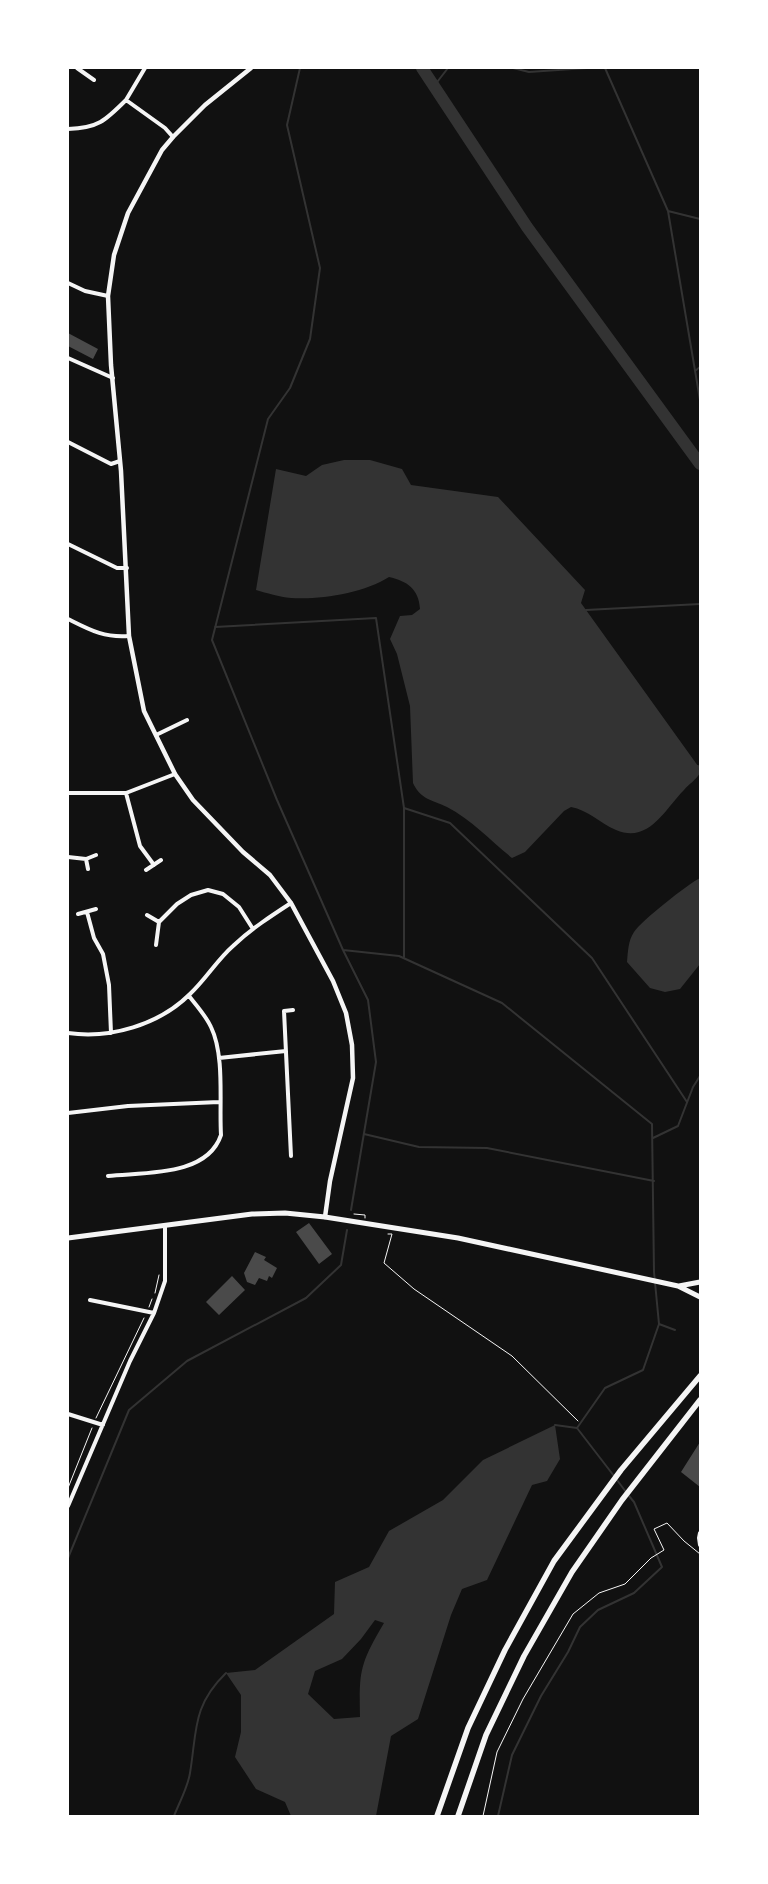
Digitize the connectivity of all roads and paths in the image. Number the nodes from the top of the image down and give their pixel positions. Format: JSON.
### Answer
{"nodes":[{"id":1,"x":77,"y":68,"type":"edge"},
{"id":2,"x":145,"y":68,"type":"edge"},
{"id":3,"x":252,"y":68,"type":"edge"},
{"id":4,"x":94,"y":80,"type":"dead end"},
{"id":5,"x":126,"y":100,"type":"junction"},
{"id":6,"x":68,"y":129,"type":"edge"},
{"id":7,"x":173,"y":137,"type":"junction"},
{"id":8,"x":68,"y":283,"type":"edge"},
{"id":9,"x":108,"y":296,"type":"junction"},
{"id":10,"x":68,"y":358,"type":"edge"},
{"id":11,"x":113,"y":378,"type":"junction"},
{"id":12,"x":68,"y":442,"type":"edge"},
{"id":13,"x":120,"y":460,"type":"junction"},
{"id":14,"x":68,"y":544,"type":"edge"},
{"id":15,"x":127,"y":568,"type":"junction"},
{"id":16,"x":68,"y":619,"type":"edge"},
{"id":17,"x":129,"y":636,"type":"junction"},
{"id":18,"x":187,"y":720,"type":"dead end"},
{"id":19,"x":156,"y":735,"type":"junction"},
{"id":20,"x":176,"y":774,"type":"junction"},
{"id":21,"x":68,"y":793,"type":"edge"},
{"id":22,"x":126,"y":793,"type":"junction"},
{"id":23,"x":96,"y":855,"type":"dead end"},
{"id":24,"x":68,"y":857,"type":"edge"},
{"id":25,"x":86,"y":859,"type":"junction"},
{"id":26,"x":162,"y":860,"type":"dead end"},
{"id":27,"x":154,"y":865,"type":"junction"},
{"id":28,"x":88,"y":869,"type":"dead end"},
{"id":29,"x":146,"y":870,"type":"dead end"},
{"id":30,"x":291,"y":903,"type":"junction"},
{"id":31,"x":96,"y":909,"type":"dead end"},
{"id":32,"x":87,"y":912,"type":"junction"},
{"id":33,"x":78,"y":914,"type":"dead end"},
{"id":34,"x":147,"y":915,"type":"dead end"},
{"id":35,"x":158,"y":922,"type":"junction"},
{"id":36,"x":252,"y":929,"type":"junction"},
{"id":37,"x":156,"y":946,"type":"dead end"},
{"id":38,"x":189,"y":996,"type":"junction"},
{"id":39,"x":293,"y":1010,"type":"dead end"},
{"id":40,"x":111,"y":1033,"type":"junction"},
{"id":41,"x":68,"y":1034,"type":"edge"},
{"id":42,"x":286,"y":1051,"type":"junction"},
{"id":43,"x":219,"y":1058,"type":"junction"},
{"id":44,"x":219,"y":1102,"type":"junction"},
{"id":45,"x":68,"y":1113,"type":"edge"},
{"id":46,"x":291,"y":1156,"type":"dead end"},
{"id":47,"x":108,"y":1176,"type":"dead end"},
{"id":48,"x":354,"y":1214,"type":"dead end"},
{"id":49,"x":365,"y":1215,"type":"dead end"},
{"id":50,"x":325,"y":1216,"type":"junction"},
{"id":51,"x":165,"y":1227,"type":"junction"},
{"id":52,"x":382,"y":1233,"type":"dead end"},
{"id":53,"x":68,"y":1238,"type":"edge"},
{"id":54,"x":159,"y":1276,"type":"dead end"},
{"id":55,"x":700,"y":1282,"type":"edge"},
{"id":56,"x":678,"y":1286,"type":"junction"},
{"id":57,"x":700,"y":1297,"type":"edge"},
{"id":58,"x":90,"y":1300,"type":"dead end"},
{"id":59,"x":147,"y":1312,"type":"junction"},
{"id":60,"x":154,"y":1313,"type":"junction"},
{"id":61,"x":700,"y":1376,"type":"edge"},
{"id":62,"x":700,"y":1400,"type":"edge"},
{"id":63,"x":68,"y":1414,"type":"edge"},
{"id":64,"x":578,"y":1421,"type":"dead end"},
{"id":65,"x":94,"y":1422,"type":"junction"},
{"id":66,"x":103,"y":1425,"type":"junction"},
{"id":67,"x":68,"y":1488,"type":"edge"},
{"id":68,"x":68,"y":1506,"type":"edge"},
{"id":69,"x":700,"y":1533,"type":"edge"},
{"id":70,"x":700,"y":1545,"type":"edge"},
{"id":71,"x":700,"y":1554,"type":"edge"},
{"id":72,"x":437,"y":1816,"type":"edge"},
{"id":73,"x":458,"y":1816,"type":"edge"},
{"id":74,"x":483,"y":1816,"type":"edge"}],
"edges":[{"from":1,"to":4,"type":"street"},
{"from":2,"to":5,"type":"street"},
{"from":3,"to":7,"type":"street"},
{"from":5,"to":6,"type":"street"},
{"from":5,"to":7,"type":"street"},
{"from":7,"to":9,"type":"street"},
{"from":8,"to":9,"type":"street"},
{"from":9,"to":11,"type":"street"},
{"from":10,"to":11,"type":"street"},
{"from":11,"to":13,"type":"street"},
{"from":12,"to":13,"type":"street"},
{"from":13,"to":15,"type":"street"},
{"from":14,"to":15,"type":"street"},
{"from":15,"to":17,"type":"street"},
{"from":16,"to":17,"type":"street"},
{"from":17,"to":19,"type":"street"},
{"from":18,"to":19,"type":"street"},
{"from":19,"to":20,"type":"street"},
{"from":20,"to":22,"type":"street"},
{"from":20,"to":30,"type":"street"},
{"from":21,"to":22,"type":"street"},
{"from":22,"to":27,"type":"street"},
{"from":23,"to":25,"type":"street"},
{"from":24,"to":25,"type":"street"},
{"from":25,"to":28,"type":"street"},
{"from":26,"to":27,"type":"street"},
{"from":27,"to":29,"type":"street"},
{"from":30,"to":36,"type":"street"},
{"from":30,"to":50,"type":"street"},
{"from":31,"to":32,"type":"street"},
{"from":32,"to":33,"type":"street"},
{"from":32,"to":40,"type":"street"},
{"from":34,"to":35,"type":"street"},
{"from":35,"to":36,"type":"street"},
{"from":35,"to":37,"type":"street"},
{"from":36,"to":38,"type":"street"},
{"from":38,"to":40,"type":"street"},
{"from":38,"to":43,"type":"street"},
{"from":39,"to":42,"type":"street"},
{"from":40,"to":41,"type":"street"},
{"from":42,"to":43,"type":"street"},
{"from":42,"to":46,"type":"street"},
{"from":43,"to":44,"type":"street"},
{"from":44,"to":45,"type":"street"},
{"from":44,"to":47,"type":"street"},
{"from":48,"to":49,"type":"path"},
{"from":50,"to":51,"type":"main road"},
{"from":50,"to":56,"type":"main road"},
{"from":51,"to":53,"type":"main road"},
{"from":51,"to":60,"type":"street"},
{"from":52,"to":64,"type":"path"},
{"from":54,"to":59,"type":"path"},
{"from":55,"to":56,"type":"main road"},
{"from":56,"to":57,"type":"main road"},
{"from":58,"to":59,"type":"street"},
{"from":59,"to":60,"type":"street"},
{"from":59,"to":65,"type":"path"},
{"from":60,"to":66,"type":"street"},
{"from":61,"to":72,"type":"highway"},
{"from":62,"to":73,"type":"highway"},
{"from":63,"to":65,"type":"street"},
{"from":65,"to":66,"type":"street"},
{"from":65,"to":67,"type":"path"},
{"from":66,"to":68,"type":"street"},
{"from":69,"to":70,"type":"street"},
{"from":71,"to":74,"type":"path"}]}
